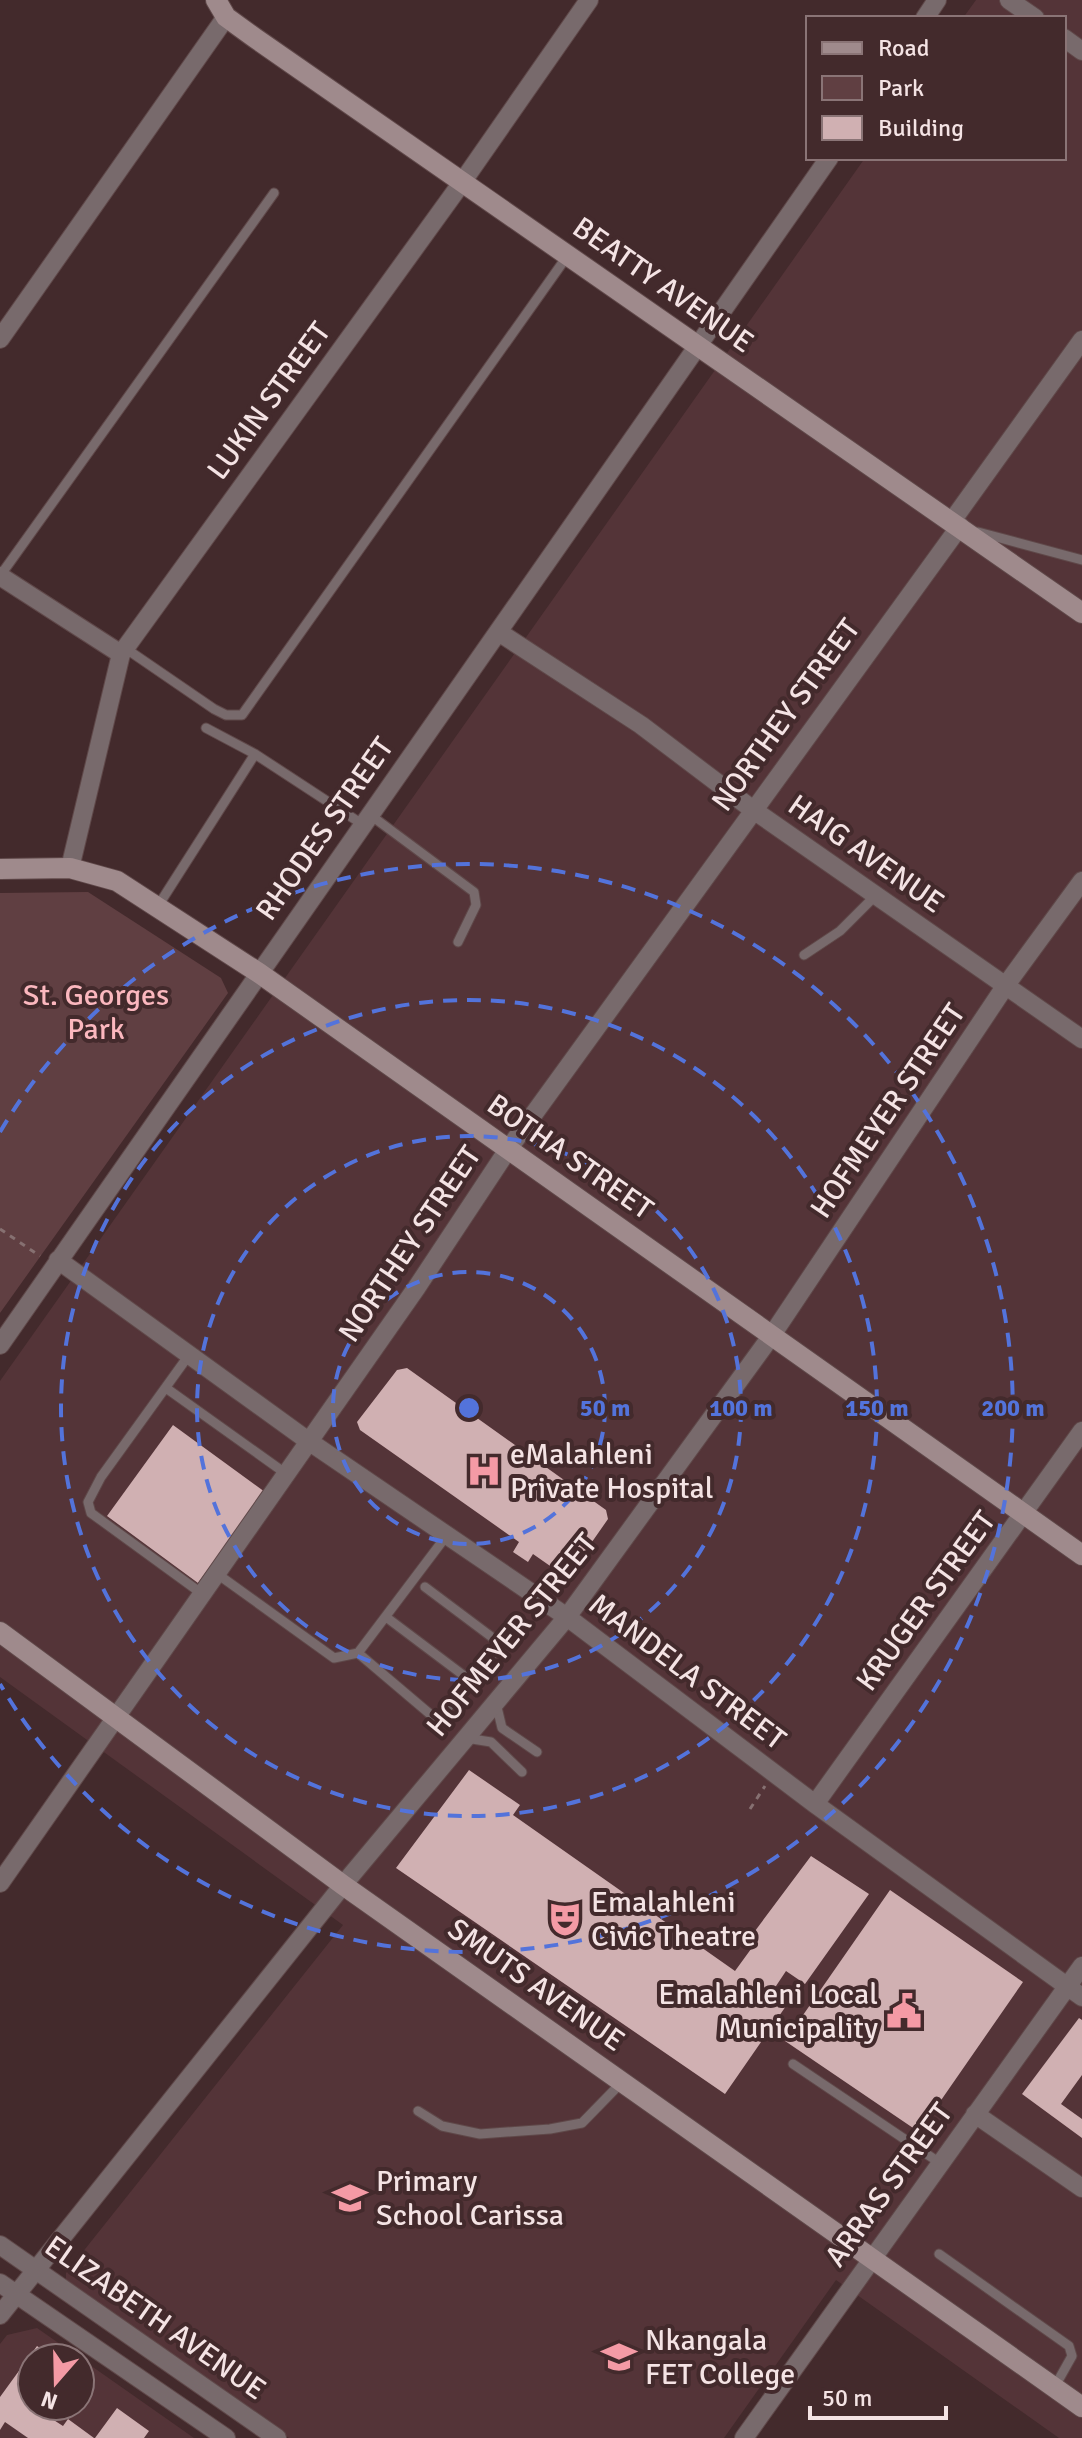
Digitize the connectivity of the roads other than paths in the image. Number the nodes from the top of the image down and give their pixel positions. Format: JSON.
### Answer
{"nodes":[{"id":1,"x":589,"y":0,"type":"edge"},
{"id":2,"x":1009,"y":0,"type":"edge"},
{"id":3,"x":221,"y":8,"type":"edge"},
{"id":4,"x":1032,"y":16,"type":"edge"},
{"id":5,"x":828,"y":160,"type":"edge"},
{"id":6,"x":463,"y":181,"type":"junction"},
{"id":7,"x":274,"y":193,"type":"dead end"},
{"id":8,"x":568,"y":255,"type":"junction"},
{"id":9,"x":0,"y":339,"type":"edge"},
{"id":10,"x":1082,"y":340,"type":"edge"},
{"id":11,"x":700,"y":348,"type":"junction"},
{"id":12,"x":956,"y":524,"type":"junction"},
{"id":13,"x":1082,"y":560,"type":"edge"},
{"id":14,"x":0,"y":576,"type":"edge"},
{"id":15,"x":1082,"y":613,"type":"edge"},
{"id":16,"x":500,"y":633,"type":"junction"},
{"id":17,"x":123,"y":651,"type":"junction"},
{"id":18,"x":206,"y":728,"type":"dead end"},
{"id":19,"x":255,"y":754,"type":"junction"},
{"id":20,"x":752,"y":809,"type":"junction"},
{"id":21,"x":366,"y":819,"type":"junction"},
{"id":22,"x":70,"y":868,"type":"junction"},
{"id":23,"x":0,"y":869,"type":"edge"},
{"id":24,"x":1082,"y":881,"type":"edge"},
{"id":25,"x":876,"y":895,"type":"junction"},
{"id":26,"x":157,"y":907,"type":"junction"},
{"id":27,"x":458,"y":942,"type":"dead end"},
{"id":28,"x":804,"y":955,"type":"dead end"},
{"id":29,"x":259,"y":973,"type":"junction"},
{"id":30,"x":1006,"y":985,"type":"junction"},
{"id":31,"x":1082,"y":1039,"type":"edge"},
{"id":32,"x":507,"y":1151,"type":"junction"},
{"id":33,"x":56,"y":1263,"type":"junction"},
{"id":34,"x":772,"y":1335,"type":"junction"},
{"id":35,"x":0,"y":1345,"type":"edge"},
{"id":36,"x":189,"y":1355,"type":"junction"},
{"id":37,"x":166,"y":1388,"type":"junction"},
{"id":38,"x":1082,"y":1431,"type":"edge"},
{"id":39,"x":307,"y":1440,"type":"junction"},
{"id":40,"x":285,"y":1473,"type":"junction"},
{"id":41,"x":1023,"y":1513,"type":"junction"},
{"id":42,"x":447,"y":1535,"type":"junction"},
{"id":43,"x":1082,"y":1555,"type":"edge"},
{"id":44,"x":216,"y":1573,"type":"junction"},
{"id":45,"x":425,"y":1587,"type":"dead end"},
{"id":46,"x":201,"y":1593,"type":"junction"},
{"id":47,"x":386,"y":1617,"type":"junction"},
{"id":48,"x":567,"y":1617,"type":"junction"},
{"id":49,"x":0,"y":1632,"type":"edge"},
{"id":50,"x":358,"y":1653,"type":"junction"},
{"id":51,"x":471,"y":1681,"type":"junction"},
{"id":52,"x":496,"y":1703,"type":"junction"},
{"id":53,"x":115,"y":1716,"type":"junction"},
{"id":54,"x":466,"y":1738,"type":"junction"},
{"id":55,"x":537,"y":1752,"type":"dead end"},
{"id":56,"x":522,"y":1772,"type":"dead end"},
{"id":57,"x":815,"y":1804,"type":"junction"},
{"id":58,"x":0,"y":1883,"type":"edge"},
{"id":59,"x":343,"y":1885,"type":"junction"},
{"id":60,"x":1082,"y":1966,"type":"edge"},
{"id":61,"x":1075,"y":1992,"type":"edge"},
{"id":62,"x":793,"y":2064,"type":"dead end"},
{"id":63,"x":622,"y":2082,"type":"junction"},
{"id":64,"x":418,"y":2111,"type":"dead end"},
{"id":65,"x":975,"y":2114,"type":"junction"},
{"id":66,"x":940,"y":2163,"type":"junction"},
{"id":67,"x":1082,"y":2188,"type":"edge"},
{"id":68,"x":0,"y":2245,"type":"edge"},
{"id":69,"x":939,"y":2254,"type":"dead end"},
{"id":70,"x":870,"y":2260,"type":"junction"},
{"id":71,"x":38,"y":2270,"type":"junction"},
{"id":72,"x":0,"y":2283,"type":"edge"},
{"id":73,"x":17,"y":2295,"type":"junction"},
{"id":74,"x":0,"y":2315,"type":"edge"},
{"id":75,"x":1054,"y":2388,"type":"junction"},
{"id":76,"x":1082,"y":2407,"type":"edge"},
{"id":77,"x":226,"y":2438,"type":"edge"},
{"id":78,"x":277,"y":2438,"type":"edge"},
{"id":79,"x":744,"y":2438,"type":"edge"}],
"edges":[{"from":1,"to":6,"type":"street","name":"LUKIN STREET"},
{"from":2,"to":4,"type":"street"},
{"from":3,"to":6,"type":"main road","name":"BEATTY AVENUE"},
{"from":3,"to":9,"type":"street"},
{"from":5,"to":11,"type":"street","name":"RHODES STREET"},
{"from":6,"to":8,"type":"main road","name":"BEATTY AVENUE"},
{"from":6,"to":17,"type":"street","name":"LUKIN STREET"},
{"from":7,"to":14,"type":"lane"},
{"from":8,"to":11,"type":"main road","name":"BEATTY AVENUE"},
{"from":8,"to":17,"type":"lane"},
{"from":10,"to":12,"type":"street","name":"NORTHEY STREET"},
{"from":11,"to":12,"type":"main road","name":"BEATTY AVENUE"},
{"from":11,"to":16,"type":"street","name":"RHODES STREET"},
{"from":12,"to":13,"type":"lane"},
{"from":12,"to":15,"type":"main road","name":"BEATTY AVENUE"},
{"from":12,"to":20,"type":"street","name":"NORTHEY STREET"},
{"from":14,"to":17,"type":"street"},
{"from":16,"to":20,"type":"street","name":"HAIG AVENUE"},
{"from":16,"to":21,"type":"street","name":"RHODES STREET"},
{"from":17,"to":22,"type":"street","name":"LUKIN STREET"},
{"from":18,"to":19,"type":"lane"},
{"from":19,"to":21,"type":"lane"},
{"from":19,"to":26,"type":"lane"},
{"from":20,"to":25,"type":"street","name":"HAIG AVENUE"},
{"from":20,"to":32,"type":"street","name":"NORTHEY STREET"},
{"from":21,"to":27,"type":"lane"},
{"from":21,"to":29,"type":"street","name":"RHODES STREET"},
{"from":22,"to":23,"type":"main road","name":"BOTHA STREET"},
{"from":22,"to":26,"type":"main road","name":"BOTHA STREET"},
{"from":24,"to":30,"type":"street","name":"HOFMEYER STREET"},
{"from":25,"to":28,"type":"lane"},
{"from":25,"to":30,"type":"street","name":"HAIG AVENUE"},
{"from":26,"to":29,"type":"main road","name":"BOTHA STREET"},
{"from":29,"to":32,"type":"main road","name":"BOTHA STREET"},
{"from":29,"to":33,"type":"street","name":"RHODES STREET"},
{"from":30,"to":31,"type":"street","name":"HAIG AVENUE"},
{"from":30,"to":34,"type":"street","name":"HOFMEYER STREET"},
{"from":32,"to":34,"type":"main road","name":"BOTHA STREET"},
{"from":32,"to":39,"type":"street","name":"NORTHEY STREET"},
{"from":33,"to":35,"type":"street","name":"RHODES STREET"},
{"from":33,"to":36,"type":"street","name":"MANDELA STREET"},
{"from":34,"to":41,"type":"main road","name":"BOTHA STREET"},
{"from":34,"to":48,"type":"street","name":"HOFMEYER STREET"},
{"from":36,"to":37,"type":"lane"},
{"from":36,"to":39,"type":"street","name":"MANDELA STREET"},
{"from":37,"to":40,"type":"lane"},
{"from":37,"to":46,"type":"lane"},
{"from":38,"to":41,"type":"street","name":"KRUGER STREET"},
{"from":39,"to":40,"type":"street","name":"NORTHEY STREET"},
{"from":39,"to":42,"type":"street","name":"MANDELA STREET"},
{"from":40,"to":44,"type":"street","name":"NORTHEY STREET"},
{"from":41,"to":43,"type":"main road","name":"BOTHA STREET"},
{"from":41,"to":57,"type":"street","name":"KRUGER STREET"},
{"from":42,"to":47,"type":"lane"},
{"from":42,"to":48,"type":"street","name":"MANDELA STREET"},
{"from":44,"to":46,"type":"street","name":"NORTHEY STREET"},
{"from":44,"to":50,"type":"lane"},
{"from":45,"to":51,"type":"lane"},
{"from":46,"to":53,"type":"street","name":"NORTHEY STREET"},
{"from":47,"to":50,"type":"lane"},
{"from":47,"to":51,"type":"lane"},
{"from":48,"to":52,"type":"street","name":"HOFMEYER STREET"},
{"from":48,"to":57,"type":"street","name":"MANDELA STREET"},
{"from":49,"to":53,"type":"main road","name":"SMUTS AVENUE"},
{"from":50,"to":51,"type":"lane"},
{"from":52,"to":54,"type":"street","name":"HOFMEYER STREET"},
{"from":52,"to":55,"type":"lane"},
{"from":53,"to":58,"type":"street","name":"NORTHEY STREET"},
{"from":53,"to":59,"type":"main road","name":"SMUTS AVENUE"},
{"from":54,"to":56,"type":"lane"},
{"from":54,"to":59,"type":"street","name":"HOFMEYER STREET"},
{"from":57,"to":61,"type":"street","name":"MANDELA STREET"},
{"from":59,"to":63,"type":"main road","name":"SMUTS AVENUE"},
{"from":59,"to":71,"type":"street","name":"HOFMEYER STREET"},
{"from":60,"to":61,"type":"street","name":"ARRAS STREET"},
{"from":61,"to":65,"type":"street","name":"ARRAS STREET"},
{"from":62,"to":66,"type":"lane"},
{"from":63,"to":64,"type":"lane"},
{"from":63,"to":70,"type":"main road","name":"SMUTS AVENUE"},
{"from":65,"to":66,"type":"street","name":"ARRAS STREET"},
{"from":65,"to":67,"type":"street"},
{"from":66,"to":70,"type":"street","name":"ARRAS STREET"},
{"from":68,"to":71,"type":"street","name":"ELIZABETH AVENUE"},
{"from":69,"to":75,"type":"lane"},
{"from":70,"to":75,"type":"main road","name":"SMUTS AVENUE"},
{"from":70,"to":79,"type":"street","name":"ARRAS STREET"},
{"from":71,"to":73,"type":"street","name":"HOFMEYER STREET"},
{"from":71,"to":78,"type":"street","name":"ELIZABETH AVENUE"},
{"from":72,"to":73,"type":"street","name":"ELIZABETH AVENUE"},
{"from":73,"to":74,"type":"street","name":"HOFMEYER STREET"},
{"from":73,"to":77,"type":"street","name":"ELIZABETH AVENUE"},
{"from":75,"to":76,"type":"main road","name":"SMUTS AVENUE"}]}
